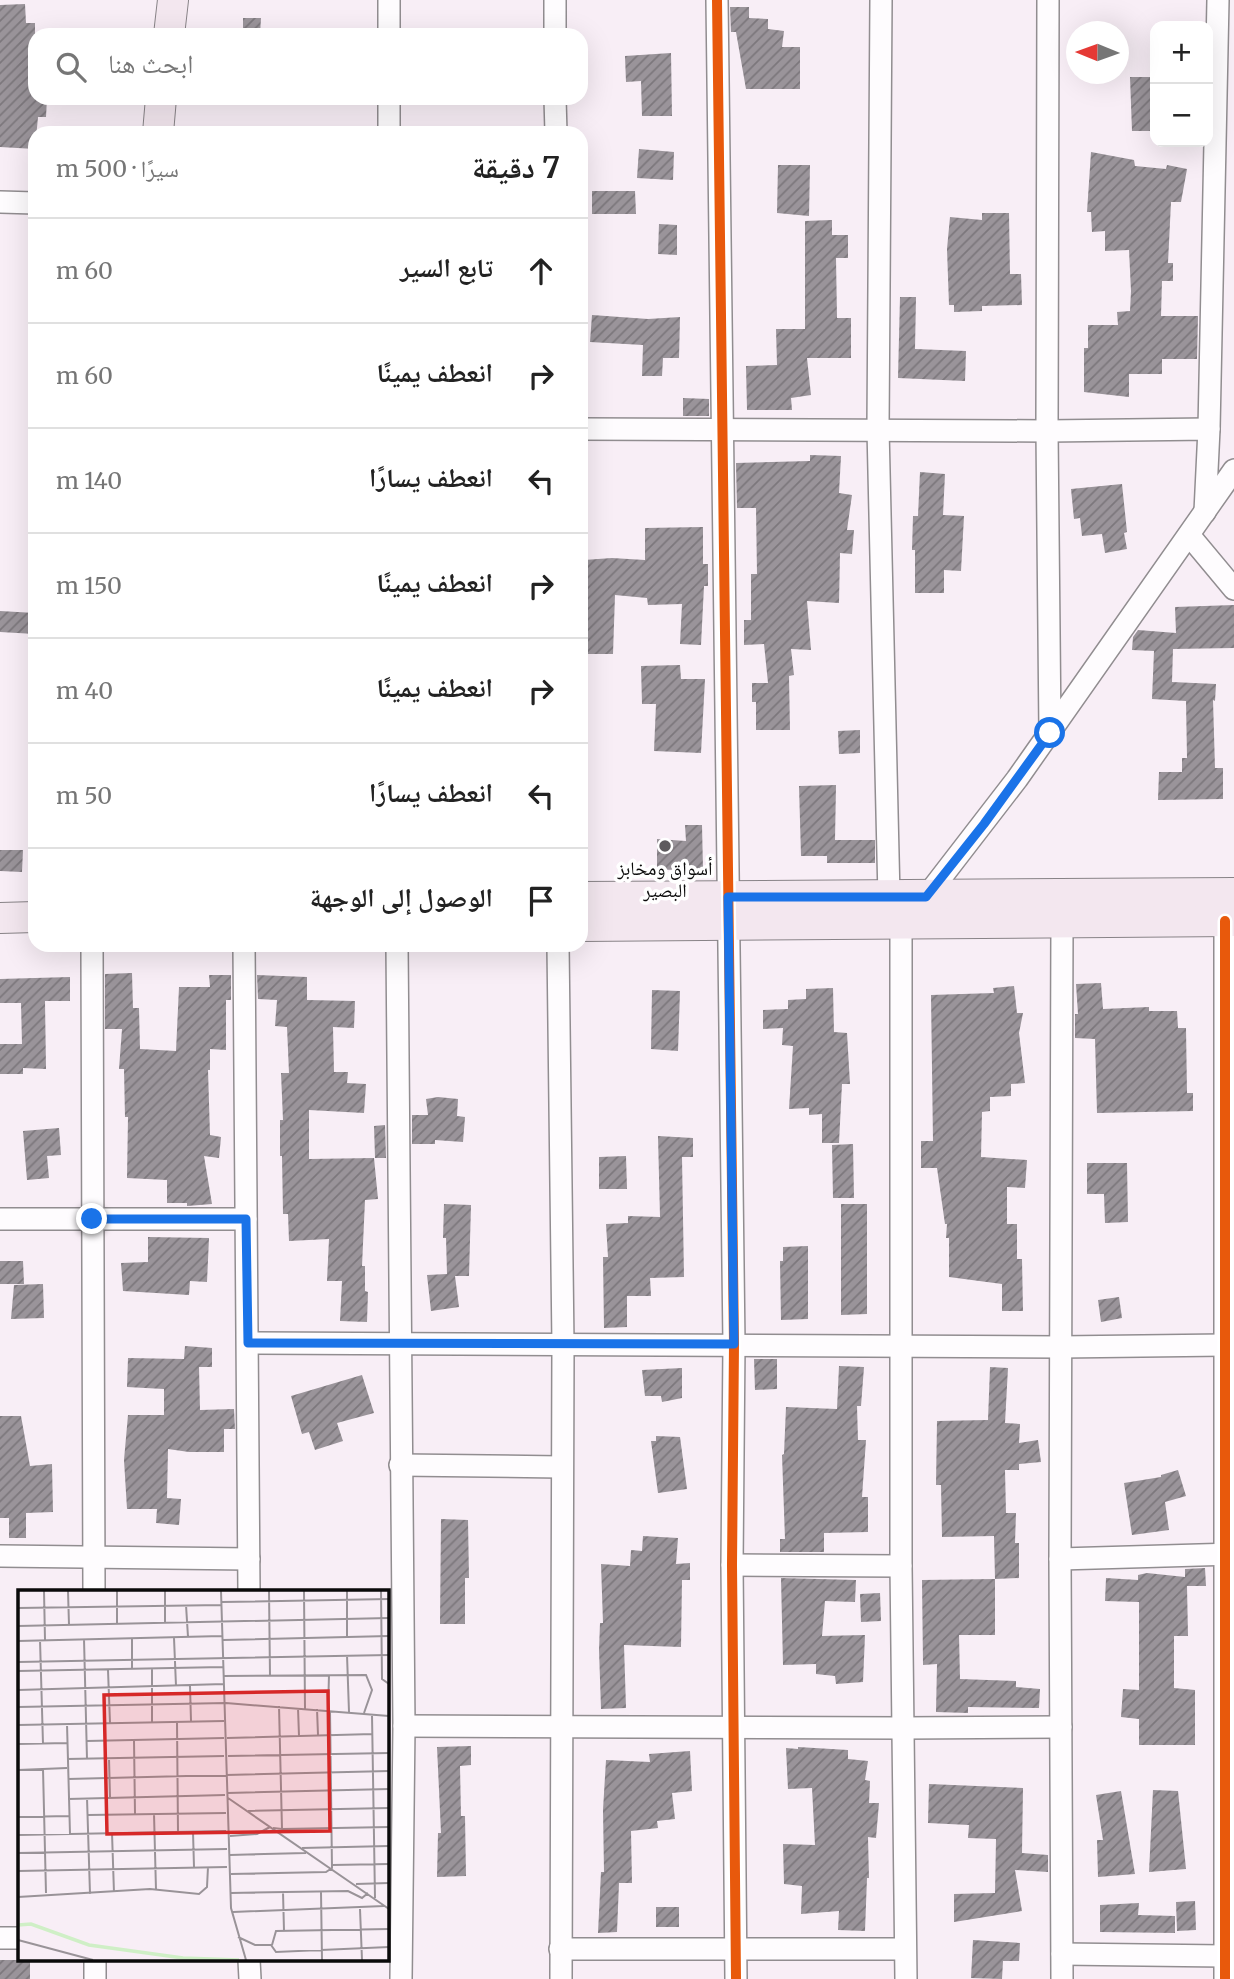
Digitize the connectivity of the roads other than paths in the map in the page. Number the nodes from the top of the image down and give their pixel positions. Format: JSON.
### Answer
{"nodes":[{"id":1,"x":173,"y":0,"type":"edge"},
{"id":2,"x":389,"y":0,"type":"edge"},
{"id":3,"x":555,"y":0,"type":"edge"},
{"id":4,"x":717,"y":0,"type":"edge"},
{"id":5,"x":881,"y":0,"type":"edge"},
{"id":6,"x":1048,"y":0,"type":"edge"},
{"id":7,"x":1218,"y":0,"type":"edge"},
{"id":8,"x":170,"y":28,"type":"edge"},
{"id":9,"x":389,"y":28,"type":"edge"},
{"id":10,"x":555,"y":28,"type":"edge"},
{"id":11,"x":160,"y":105,"type":"edge"},
{"id":12,"x":389,"y":105,"type":"edge"},
{"id":13,"x":555,"y":105,"type":"edge"},
{"id":14,"x":159,"y":126,"type":"edge"},
{"id":15,"x":389,"y":126,"type":"edge"},
{"id":16,"x":556,"y":126,"type":"edge"},
{"id":17,"x":0,"y":202,"type":"edge"},
{"id":18,"x":28,"y":203,"type":"edge"},
{"id":19,"x":588,"y":429,"type":"edge"},
{"id":20,"x":878,"y":429,"type":"junction"},
{"id":21,"x":1209,"y":429,"type":"junction"},
{"id":22,"x":722,"y":430,"type":"junction"},
{"id":23,"x":1047,"y":431,"type":"junction"},
{"id":24,"x":1234,"y":470,"type":"edge"},
{"id":25,"x":1205,"y":512,"type":"junction"},
{"id":26,"x":1189,"y":535,"type":"junction"},
{"id":27,"x":1234,"y":589,"type":"edge"},
{"id":28,"x":1050,"y":733,"type":"junction"},
{"id":29,"x":889,"y":897,"type":"junction"},
{"id":30,"x":926,"y":897,"type":"junction"},
{"id":31,"x":588,"y":898,"type":"edge"},
{"id":32,"x":728,"y":911,"type":"junction"},
{"id":33,"x":1231,"y":912,"type":"edge"},
{"id":34,"x":28,"y":917,"type":"edge"},
{"id":35,"x":0,"y":918,"type":"edge"},
{"id":36,"x":1062,"y":922,"type":"junction"},
{"id":37,"x":901,"y":924,"type":"junction"},
{"id":38,"x":588,"y":925,"type":"edge"},
{"id":39,"x":92,"y":952,"type":"edge"},
{"id":40,"x":244,"y":952,"type":"edge"},
{"id":41,"x":397,"y":952,"type":"edge"},
{"id":42,"x":558,"y":952,"type":"edge"},
{"id":43,"x":1229,"y":1215,"type":"edge"},
{"id":44,"x":0,"y":1219,"type":"edge"},
{"id":45,"x":92,"y":1219,"type":"junction"},
{"id":46,"x":246,"y":1219,"type":"junction"},
{"id":47,"x":248,"y":1343,"type":"junction"},
{"id":48,"x":399,"y":1343,"type":"junction"},
{"id":49,"x":734,"y":1344,"type":"junction"},
{"id":50,"x":563,"y":1345,"type":"junction"},
{"id":51,"x":902,"y":1345,"type":"junction"},
{"id":52,"x":1225,"y":1345,"type":"junction"},
{"id":53,"x":1060,"y":1347,"type":"junction"},
{"id":54,"x":400,"y":1465,"type":"junction"},
{"id":55,"x":561,"y":1467,"type":"junction"},
{"id":56,"x":1230,"y":1554,"type":"edge"},
{"id":57,"x":0,"y":1556,"type":"edge"},
{"id":58,"x":94,"y":1556,"type":"junction"},
{"id":59,"x":248,"y":1559,"type":"junction"},
{"id":60,"x":1060,"y":1559,"type":"junction"},
{"id":61,"x":732,"y":1565,"type":"junction"},
{"id":62,"x":901,"y":1566,"type":"junction"},
{"id":63,"x":94,"y":1590,"type":"edge"},
{"id":64,"x":249,"y":1590,"type":"edge"},
{"id":65,"x":404,"y":1726,"type":"junction"},
{"id":66,"x":563,"y":1726,"type":"junction"},
{"id":67,"x":732,"y":1726,"type":"junction"},
{"id":68,"x":1061,"y":1727,"type":"junction"},
{"id":69,"x":903,"y":1728,"type":"junction"},
{"id":70,"x":1229,"y":1932,"type":"edge"},
{"id":71,"x":0,"y":1938,"type":"edge"},
{"id":72,"x":18,"y":1938,"type":"edge"},
{"id":73,"x":560,"y":1949,"type":"junction"},
{"id":74,"x":905,"y":1949,"type":"junction"},
{"id":75,"x":394,"y":1951,"type":"edge"},
{"id":76,"x":736,"y":1951,"type":"junction"},
{"id":77,"x":1062,"y":1954,"type":"junction"},
{"id":78,"x":1224,"y":1956,"type":"junction"},
{"id":79,"x":401,"y":1979,"type":"edge"},
{"id":80,"x":561,"y":1979,"type":"edge"},
{"id":81,"x":736,"y":1979,"type":"edge"},
{"id":82,"x":906,"y":1979,"type":"edge"},
{"id":83,"x":1062,"y":1979,"type":"edge"},
{"id":84,"x":1224,"y":1979,"type":"edge"}],
"edges":[{"from":1,"to":8,"type":"main road"},
{"from":2,"to":9,"type":"street"},
{"from":3,"to":10,"type":"street"},
{"from":4,"to":22,"type":"street"},
{"from":5,"to":20,"type":"street"},
{"from":6,"to":23,"type":"street"},
{"from":7,"to":21,"type":"street"},
{"from":11,"to":14,"type":"main road"},
{"from":12,"to":15,"type":"street"},
{"from":13,"to":16,"type":"street"},
{"from":17,"to":18,"type":"street"},
{"from":19,"to":22,"type":"street"},
{"from":20,"to":22,"type":"street"},
{"from":20,"to":23,"type":"street"},
{"from":20,"to":29,"type":"street"},
{"from":21,"to":23,"type":"street"},
{"from":21,"to":25,"type":"street"},
{"from":22,"to":32,"type":"street"},
{"from":23,"to":28,"type":"street"},
{"from":24,"to":25,"type":"street"},
{"from":25,"to":26,"type":"street"},
{"from":26,"to":27,"type":"street"},
{"from":26,"to":28,"type":"street"},
{"from":28,"to":30,"type":"street"},
{"from":29,"to":30,"type":"main road"},
{"from":29,"to":32,"type":"main road"},
{"from":30,"to":33,"type":"main road"},
{"from":31,"to":32,"type":"main road"},
{"from":32,"to":37,"type":"main road"},
{"from":32,"to":38,"type":"main road"},
{"from":32,"to":49,"type":"street"},
{"from":33,"to":36,"type":"main road"},
{"from":33,"to":43,"type":"street"},
{"from":34,"to":35,"type":"main road"},
{"from":36,"to":37,"type":"main road"},
{"from":36,"to":53,"type":"street"},
{"from":37,"to":51,"type":"street"},
{"from":39,"to":45,"type":"street"},
{"from":40,"to":46,"type":"street"},
{"from":41,"to":48,"type":"street"},
{"from":42,"to":50,"type":"street"},
{"from":43,"to":52,"type":"street"},
{"from":44,"to":45,"type":"street"},
{"from":45,"to":46,"type":"street"},
{"from":45,"to":58,"type":"street"},
{"from":46,"to":47,"type":"street"},
{"from":47,"to":48,"type":"street"},
{"from":47,"to":59,"type":"street"},
{"from":48,"to":50,"type":"street"},
{"from":48,"to":54,"type":"street"},
{"from":49,"to":50,"type":"street"},
{"from":49,"to":51,"type":"street"},
{"from":49,"to":61,"type":"street"},
{"from":50,"to":55,"type":"street"},
{"from":51,"to":53,"type":"street"},
{"from":51,"to":62,"type":"street"},
{"from":52,"to":53,"type":"street"},
{"from":52,"to":56,"type":"street"},
{"from":53,"to":60,"type":"street"},
{"from":54,"to":55,"type":"street"},
{"from":54,"to":65,"type":"street"},
{"from":55,"to":66,"type":"street"},
{"from":56,"to":60,"type":"street"},
{"from":56,"to":70,"type":"street"},
{"from":57,"to":58,"type":"street"},
{"from":58,"to":59,"type":"street"},
{"from":58,"to":63,"type":"street"},
{"from":59,"to":64,"type":"street"},
{"from":60,"to":68,"type":"street"},
{"from":61,"to":62,"type":"street"},
{"from":61,"to":67,"type":"street"},
{"from":62,"to":69,"type":"street"},
{"from":65,"to":66,"type":"street"},
{"from":65,"to":75,"type":"street"},
{"from":66,"to":67,"type":"street"},
{"from":66,"to":73,"type":"street"},
{"from":67,"to":69,"type":"street"},
{"from":67,"to":76,"type":"street"},
{"from":68,"to":69,"type":"street"},
{"from":68,"to":77,"type":"street"},
{"from":69,"to":74,"type":"street"},
{"from":70,"to":78,"type":"street"},
{"from":71,"to":72,"type":"street"},
{"from":73,"to":76,"type":"street"},
{"from":73,"to":80,"type":"street"},
{"from":74,"to":76,"type":"street"},
{"from":74,"to":82,"type":"street"},
{"from":75,"to":79,"type":"street"},
{"from":76,"to":81,"type":"street"},
{"from":77,"to":78,"type":"street"},
{"from":77,"to":83,"type":"street"},
{"from":78,"to":84,"type":"street"}]}
